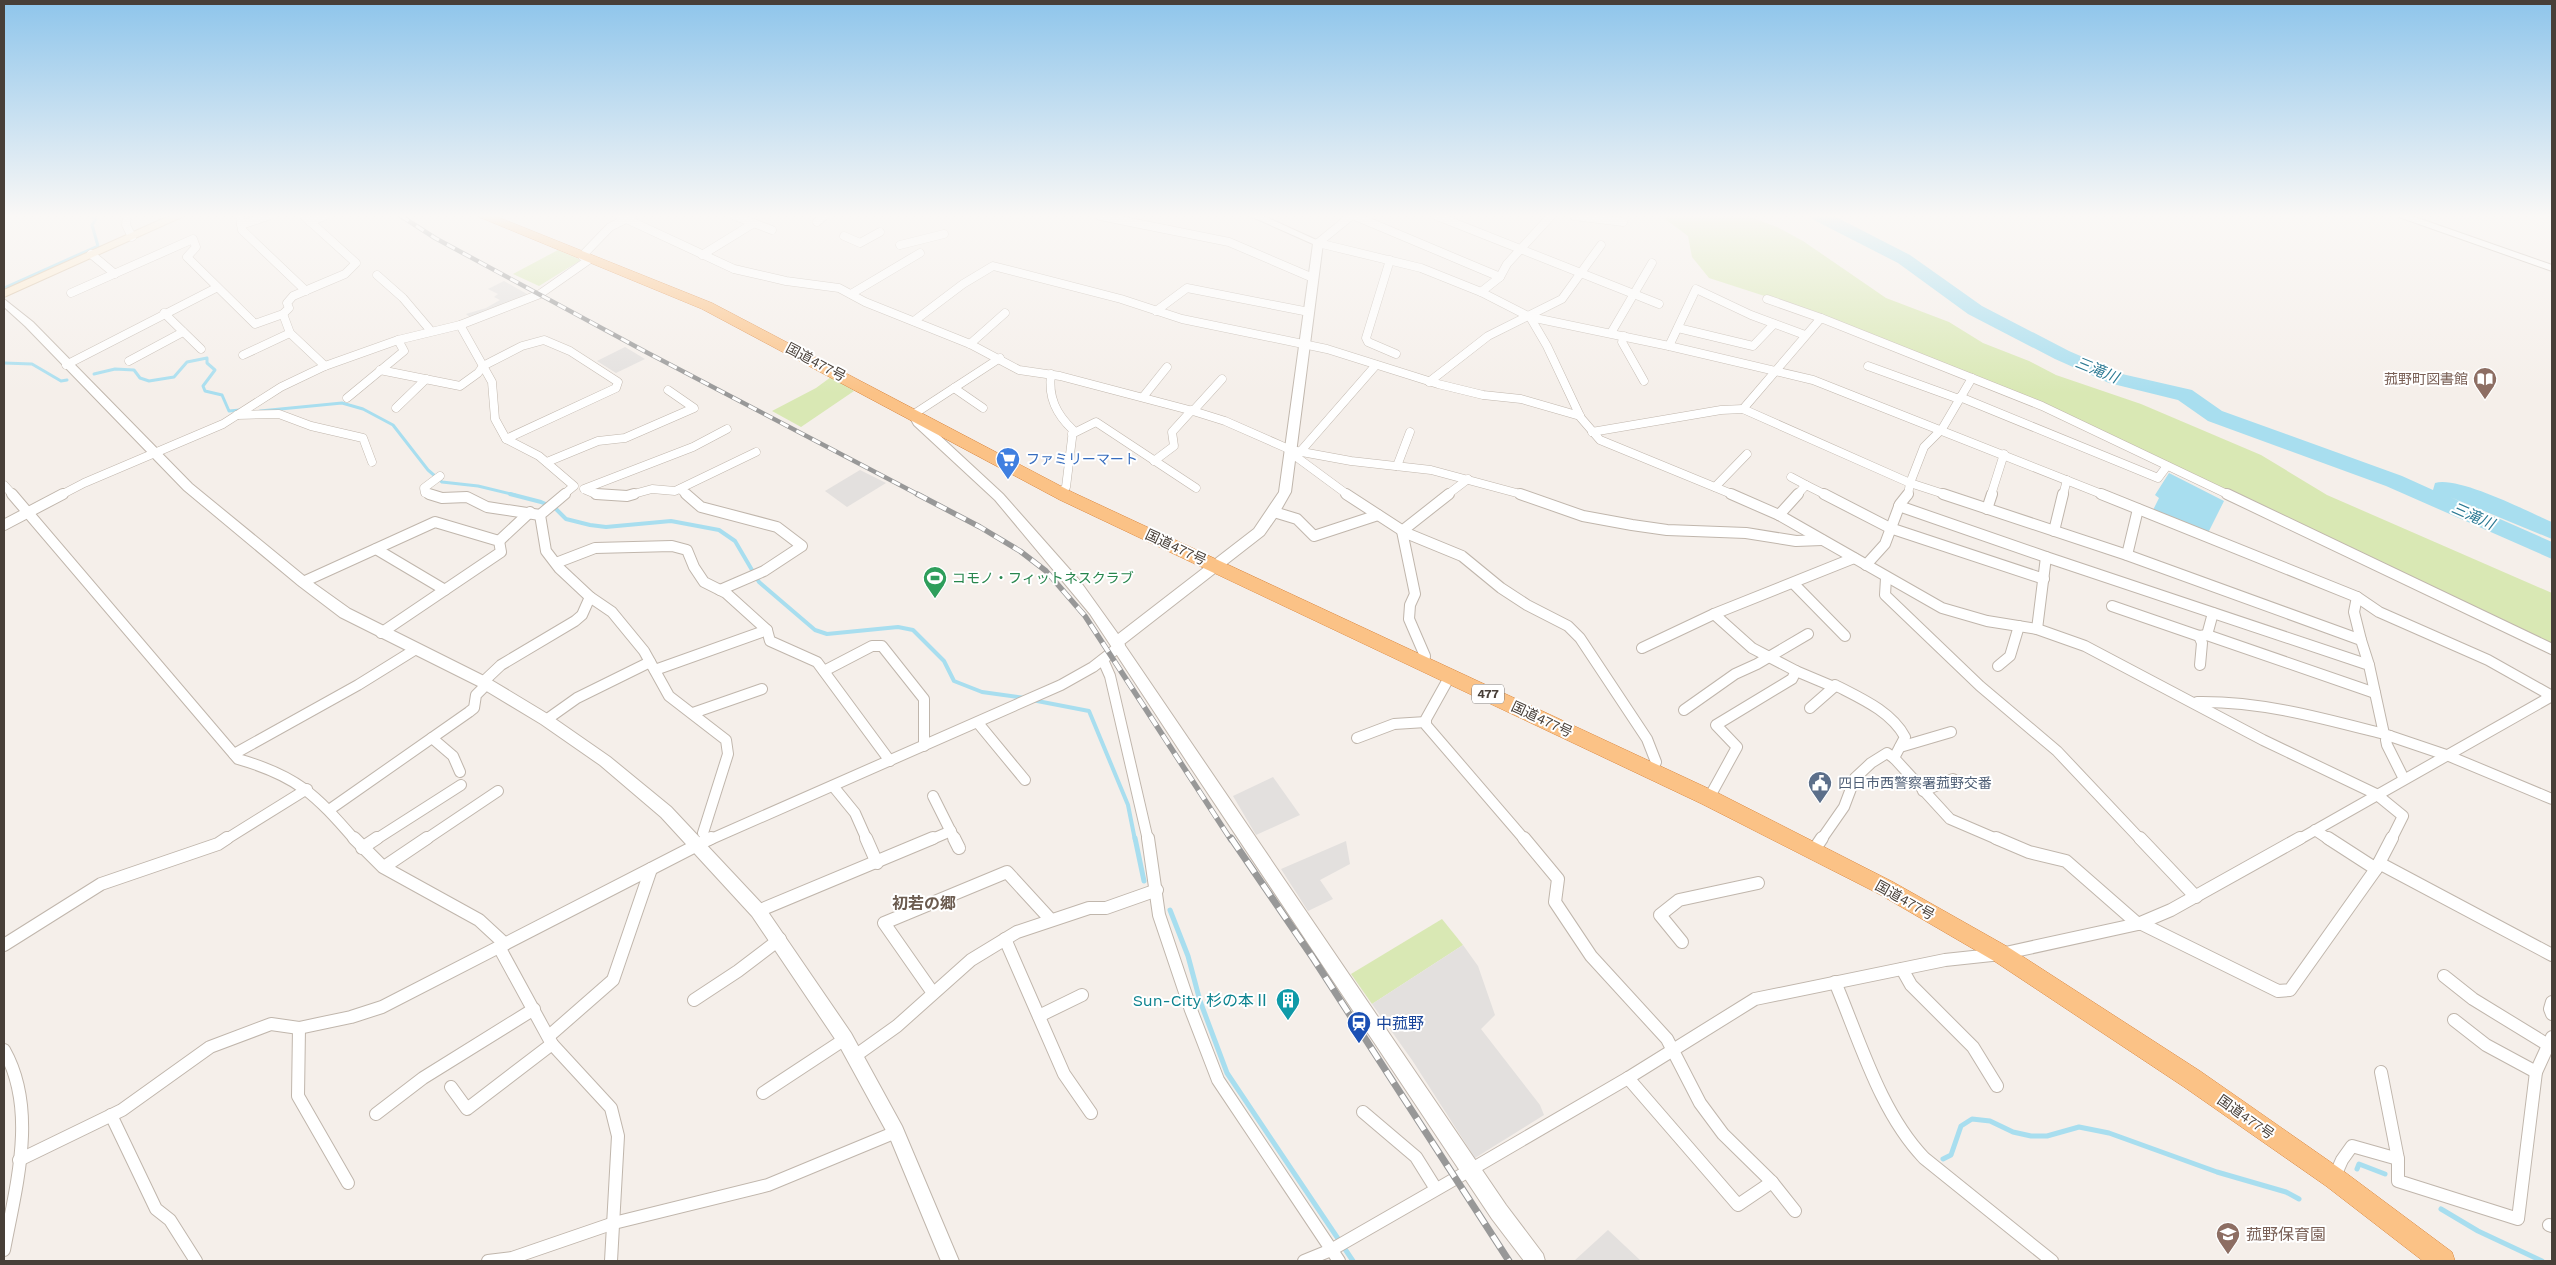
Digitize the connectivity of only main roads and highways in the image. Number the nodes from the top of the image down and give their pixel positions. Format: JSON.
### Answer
{"nodes":[{"id":1,"x":46,"y":275,"type":"edge"},
{"id":2,"x":631,"y":275,"type":"edge"},
{"id":3,"x":4,"y":294,"type":"edge"},
{"id":4,"x":2443,"y":1261,"type":"edge"}],
"edges":[{"from":1,"to":3,"type":"main road"},
{"from":2,"to":4,"type":"highway","name":"国道477号","number":"477"}]}
